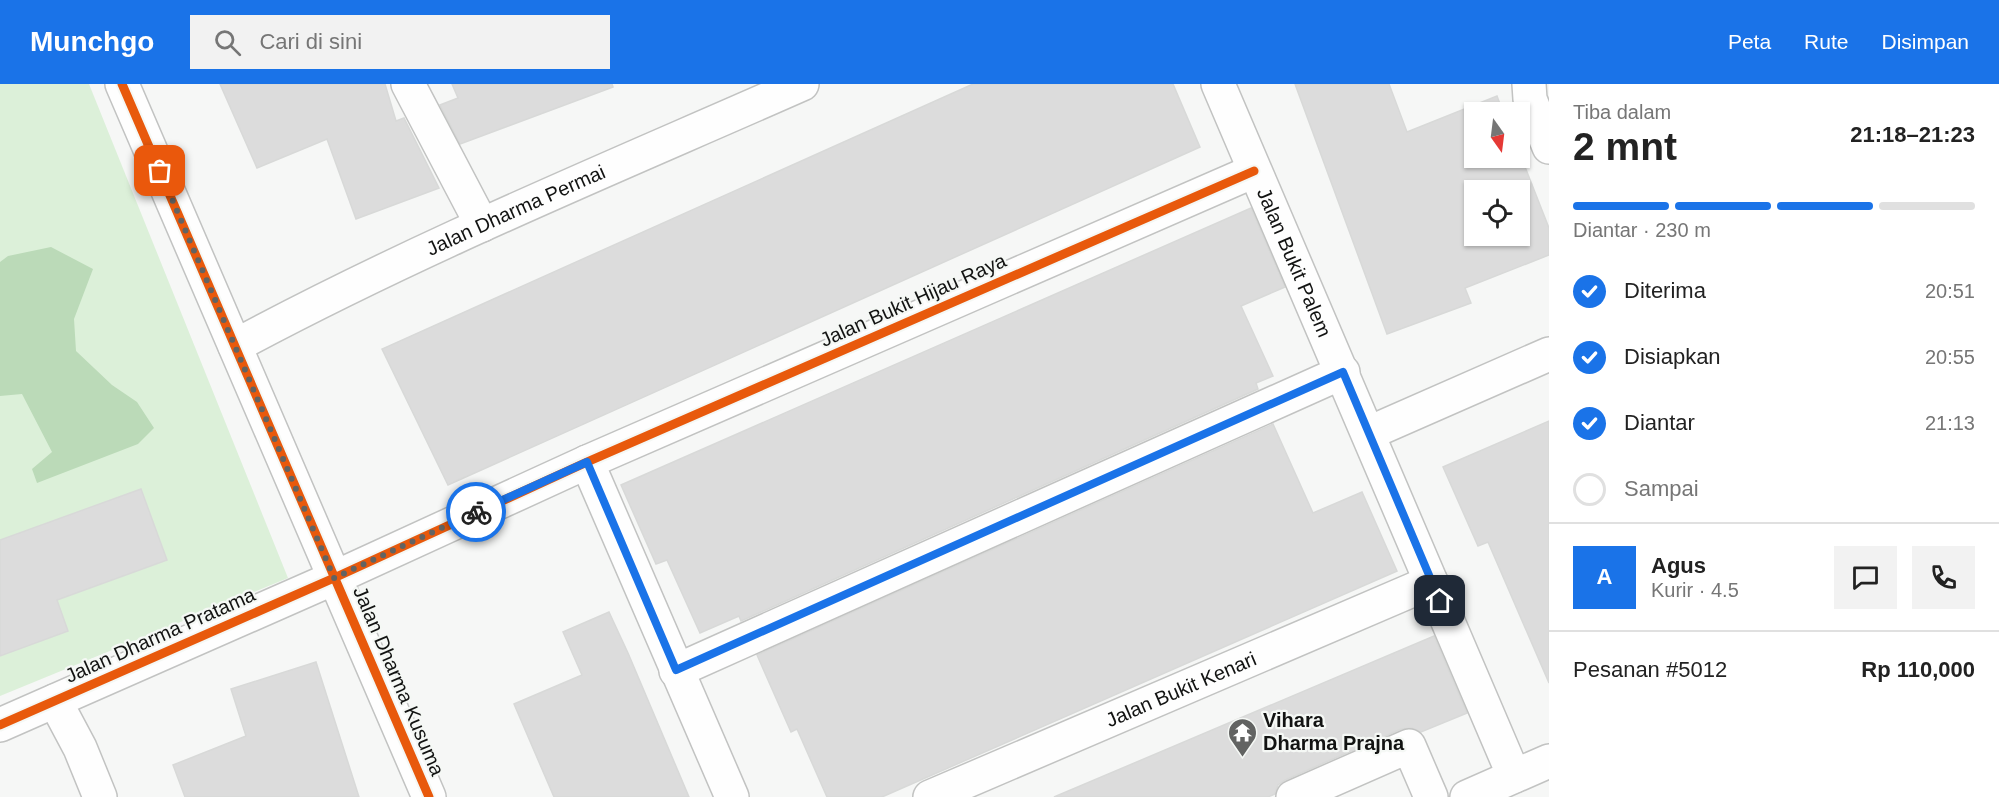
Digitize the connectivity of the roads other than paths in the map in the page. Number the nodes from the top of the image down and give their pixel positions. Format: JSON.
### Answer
{"nodes":[{"id":1,"x":122,"y":84,"type":"edge"},
{"id":2,"x":408,"y":84,"type":"edge"},
{"id":3,"x":802,"y":84,"type":"edge"},
{"id":4,"x":1218,"y":84,"type":"edge"},
{"id":5,"x":1530,"y":84,"type":"edge"},
{"id":6,"x":1549,"y":147,"type":"edge"},
{"id":7,"x":1254,"y":171,"type":"junction"},
{"id":8,"x":482,"y":225,"type":"junction"},
{"id":9,"x":235,"y":346,"type":"junction"},
{"id":10,"x":1549,"y":354,"type":"edge"},
{"id":11,"x":1343,"y":372,"type":"junction"},
{"id":12,"x":1369,"y":434,"type":"junction"},
{"id":13,"x":587,"y":462,"type":"junction"},
{"id":14,"x":334,"y":578,"type":"junction"},
{"id":15,"x":1431,"y":582,"type":"junction"},
{"id":16,"x":676,"y":670,"type":"junction"},
{"id":17,"x":56,"y":701,"type":"junction"},
{"id":18,"x":0,"y":725,"type":"edge"},
{"id":19,"x":1549,"y":761,"type":"edge"},
{"id":20,"x":1514,"y":776,"type":"junction"},
{"id":21,"x":100,"y":797,"type":"edge"},
{"id":22,"x":429,"y":797,"type":"edge"},
{"id":23,"x":732,"y":797,"type":"edge"},
{"id":24,"x":930,"y":797,"type":"edge"},
{"id":25,"x":1293,"y":797,"type":"edge"},
{"id":26,"x":1431,"y":797,"type":"edge"},
{"id":27,"x":1467,"y":797,"type":"edge"}],
"edges":[{"from":1,"to":9,"type":"street","name":"Jalan Dharma Kusuma"},
{"from":2,"to":8,"type":"street"},
{"from":3,"to":8,"type":"street","name":"Jalan Dharma Permai"},
{"from":4,"to":7,"type":"street","name":"Jalan Bukit Palem"},
{"from":5,"to":6,"type":"street"},
{"from":7,"to":11,"type":"street","name":"Jalan Bukit Palem"},
{"from":7,"to":13,"type":"street","name":"Jalan Bukit Hijau Raya"},
{"from":8,"to":9,"type":"street","name":"Jalan Dharma Permai"},
{"from":9,"to":14,"type":"street","name":"Jalan Dharma Kusuma"},
{"from":10,"to":12,"type":"street"},
{"from":11,"to":12,"type":"street","name":"Jalan Bukit Palem"},
{"from":11,"to":16,"type":"street"},
{"from":12,"to":15,"type":"street","name":"Jalan Bukit Palem"},
{"from":13,"to":14,"type":"street","name":"Jalan Bukit Hijau Raya"},
{"from":13,"to":16,"type":"street"},
{"from":14,"to":17,"type":"street","name":"Jalan Dharma Pratama"},
{"from":14,"to":22,"type":"street","name":"Jalan Dharma Kusuma"},
{"from":15,"to":20,"type":"street","name":"Jalan Bukit Palem"},
{"from":15,"to":24,"type":"street","name":"Jalan Bukit Kenari"},
{"from":16,"to":23,"type":"street"},
{"from":17,"to":18,"type":"street","name":"Jalan Dharma Pratama"},
{"from":17,"to":21,"type":"street"},
{"from":19,"to":20,"type":"street"},
{"from":20,"to":27,"type":"street"},
{"from":25,"to":26,"type":"street"}]}
